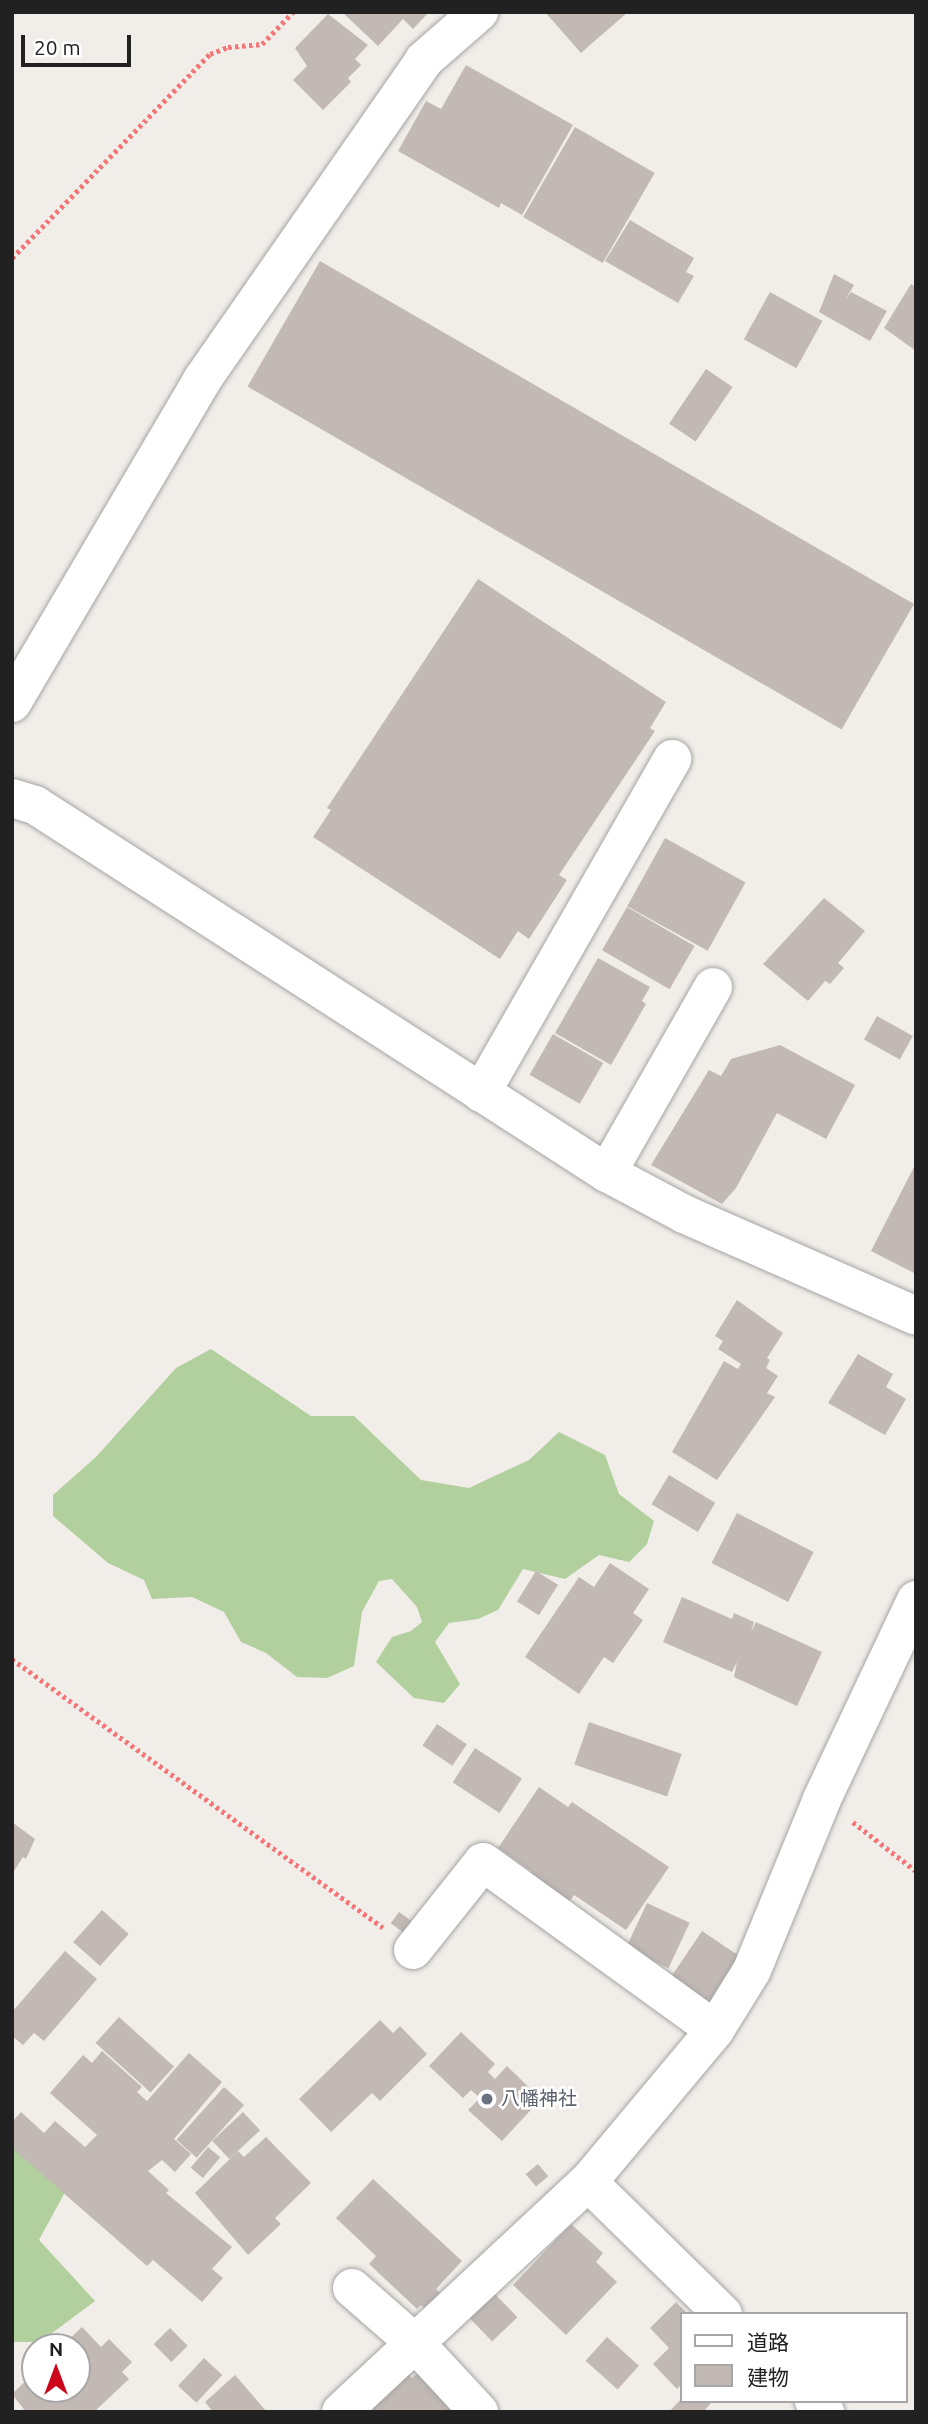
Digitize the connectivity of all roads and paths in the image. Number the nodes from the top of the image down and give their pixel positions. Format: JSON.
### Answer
{"nodes":[{"id":1,"x":293,"y":12,"type":"edge"},
{"id":2,"x":479,"y":12,"type":"edge"},
{"id":3,"x":12,"y":258,"type":"edge"},
{"id":4,"x":12,"y":703,"type":"edge"},
{"id":5,"x":672,"y":759,"type":"dead end"},
{"id":6,"x":12,"y":798,"type":"edge"},
{"id":7,"x":713,"y":987,"type":"dead end"},
{"id":8,"x":481,"y":1093,"type":"junction"},
{"id":9,"x":607,"y":1173,"type":"junction"},
{"id":10,"x":916,"y":1316,"type":"edge"},
{"id":11,"x":916,"y":1601,"type":"edge"},
{"id":12,"x":12,"y":1659,"type":"edge"},
{"id":13,"x":822,"y":1799,"type":"junction"},
{"id":14,"x":916,"y":1871,"type":"edge"},
{"id":15,"x":413,"y":1950,"type":"joint"},
{"id":16,"x":715,"y":2030,"type":"junction"},
{"id":17,"x":588,"y":2182,"type":"junction"},
{"id":18,"x":352,"y":2288,"type":"dead end"},
{"id":19,"x":721,"y":2312,"type":"edge"},
{"id":20,"x":416,"y":2344,"type":"junction"},
{"id":21,"x":341,"y":2412,"type":"edge"},
{"id":22,"x":479,"y":2412,"type":"edge"}],
"edges":[{"from":1,"to":3,"type":"path"},
{"from":2,"to":4,"type":"street"},
{"from":5,"to":8,"type":"street"},
{"from":6,"to":8,"type":"street"},
{"from":7,"to":9,"type":"street"},
{"from":8,"to":9,"type":"street"},
{"from":9,"to":10,"type":"street"},
{"from":11,"to":13,"type":"street"},
{"from":12,"to":15,"type":"path"},
{"from":13,"to":14,"type":"path"},
{"from":13,"to":16,"type":"street"},
{"from":15,"to":16,"type":"street"},
{"from":16,"to":17,"type":"street"},
{"from":17,"to":19,"type":"street"},
{"from":17,"to":20,"type":"street"},
{"from":18,"to":20,"type":"street"},
{"from":20,"to":21,"type":"street"},
{"from":20,"to":22,"type":"street"}]}
